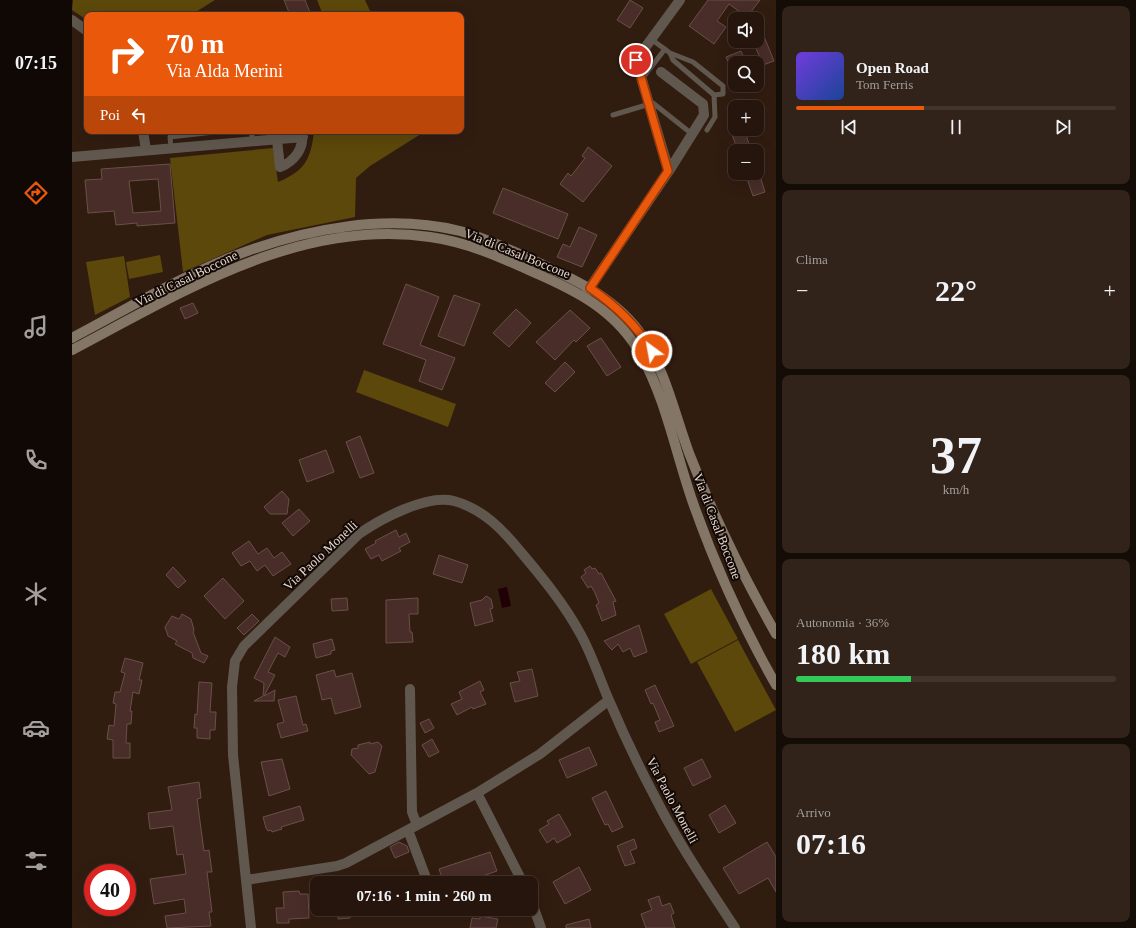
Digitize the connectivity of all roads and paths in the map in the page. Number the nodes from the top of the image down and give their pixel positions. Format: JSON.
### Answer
{"nodes":[{"id":1,"x":680,"y":0,"type":"edge"},
{"id":2,"x":72,"y":20,"type":"edge"},
{"id":3,"x":84,"y":29,"type":"edge"},
{"id":4,"x":651,"y":39,"type":"junction"},
{"id":5,"x":665,"y":49,"type":"junction"},
{"id":6,"x":670,"y":53,"type":"junction"},
{"id":7,"x":661,"y":72,"type":"dead end"},
{"id":8,"x":642,"y":80,"type":"junction"},
{"id":9,"x":714,"y":95,"type":"junction"},
{"id":10,"x":648,"y":104,"type":"junction"},
{"id":11,"x":613,"y":115,"type":"dead end"},
{"id":12,"x":707,"y":130,"type":"dead end"},
{"id":13,"x":143,"y":134,"type":"edge"},
{"id":14,"x":189,"y":134,"type":"edge"},
{"id":15,"x":202,"y":134,"type":"edge"},
{"id":16,"x":223,"y":134,"type":"edge"},
{"id":17,"x":302,"y":134,"type":"edge"},
{"id":18,"x":692,"y":134,"type":"junction"},
{"id":19,"x":277,"y":135,"type":"edge"},
{"id":20,"x":252,"y":136,"type":"edge"},
{"id":21,"x":225,"y":144,"type":"junction"},
{"id":22,"x":204,"y":146,"type":"junction"},
{"id":23,"x":171,"y":148,"type":"junction"},
{"id":24,"x":146,"y":150,"type":"junction"},
{"id":25,"x":72,"y":157,"type":"edge"},
{"id":26,"x":668,"y":171,"type":"junction"},
{"id":27,"x":587,"y":292,"type":"junction"},
{"id":28,"x":72,"y":338,"type":"edge"},
{"id":29,"x":72,"y":350,"type":"edge"},
{"id":30,"x":776,"y":634,"type":"edge"},
{"id":31,"x":776,"y":685,"type":"edge"},
{"id":32,"x":410,"y":689,"type":"dead end"},
{"id":33,"x":609,"y":700,"type":"junction"},
{"id":34,"x":476,"y":793,"type":"junction"},
{"id":35,"x":412,"y":827,"type":"junction"},
{"id":36,"x":426,"y":876,"type":"edge"},
{"id":37,"x":519,"y":876,"type":"edge"},
{"id":38,"x":246,"y":880,"type":"junction"},
{"id":39,"x":537,"y":916,"type":"edge"},
{"id":40,"x":251,"y":928,"type":"edge"},
{"id":41,"x":542,"y":928,"type":"edge"},
{"id":42,"x":735,"y":928,"type":"edge"}],
"edges":[{"from":1,"to":4,"type":"street"},
{"from":2,"to":3,"type":"street"},
{"from":4,"to":5,"type":"lane"},
{"from":4,"to":8,"type":"street"},
{"from":5,"to":6,"type":"lane"},
{"from":5,"to":8,"type":"lane"},
{"from":6,"to":9,"type":"lane"},
{"from":6,"to":9,"type":"lane"},
{"from":7,"to":18,"type":"street"},
{"from":8,"to":10,"type":"street"},
{"from":9,"to":12,"type":"lane"},
{"from":10,"to":11,"type":"lane"},
{"from":10,"to":18,"type":"lane"},
{"from":10,"to":26,"type":"street"},
{"from":13,"to":24,"type":"street"},
{"from":14,"to":23,"type":"lane"},
{"from":15,"to":22,"type":"lane"},
{"from":16,"to":21,"type":"lane"},
{"from":17,"to":19,"type":"street"},
{"from":17,"to":19,"type":"street"},
{"from":18,"to":26,"type":"street"},
{"from":19,"to":20,"type":"street"},
{"from":20,"to":21,"type":"street"},
{"from":21,"to":22,"type":"street"},
{"from":22,"to":23,"type":"street"},
{"from":23,"to":24,"type":"street"},
{"from":24,"to":25,"type":"street"},
{"from":26,"to":27,"type":"street"},
{"from":27,"to":28,"type":"street","name":"Via di Casal Boccone"},
{"from":27,"to":29,"type":"street","name":"Via di Casal Boccone"},
{"from":27,"to":30,"type":"street","name":"Via di Casal Boccone"},
{"from":27,"to":31,"type":"street","name":"Via di Casal Boccone"},
{"from":32,"to":35,"type":"street"},
{"from":33,"to":34,"type":"street"},
{"from":33,"to":38,"type":"street","name":"Via Paolo Monelli"},
{"from":33,"to":42,"type":"street","name":"Via Paolo Monelli"},
{"from":34,"to":35,"type":"street"},
{"from":34,"to":37,"type":"street"},
{"from":35,"to":36,"type":"street"},
{"from":35,"to":38,"type":"street"},
{"from":38,"to":40,"type":"street","name":"Via Paolo Monelli"},
{"from":39,"to":41,"type":"street"}]}
